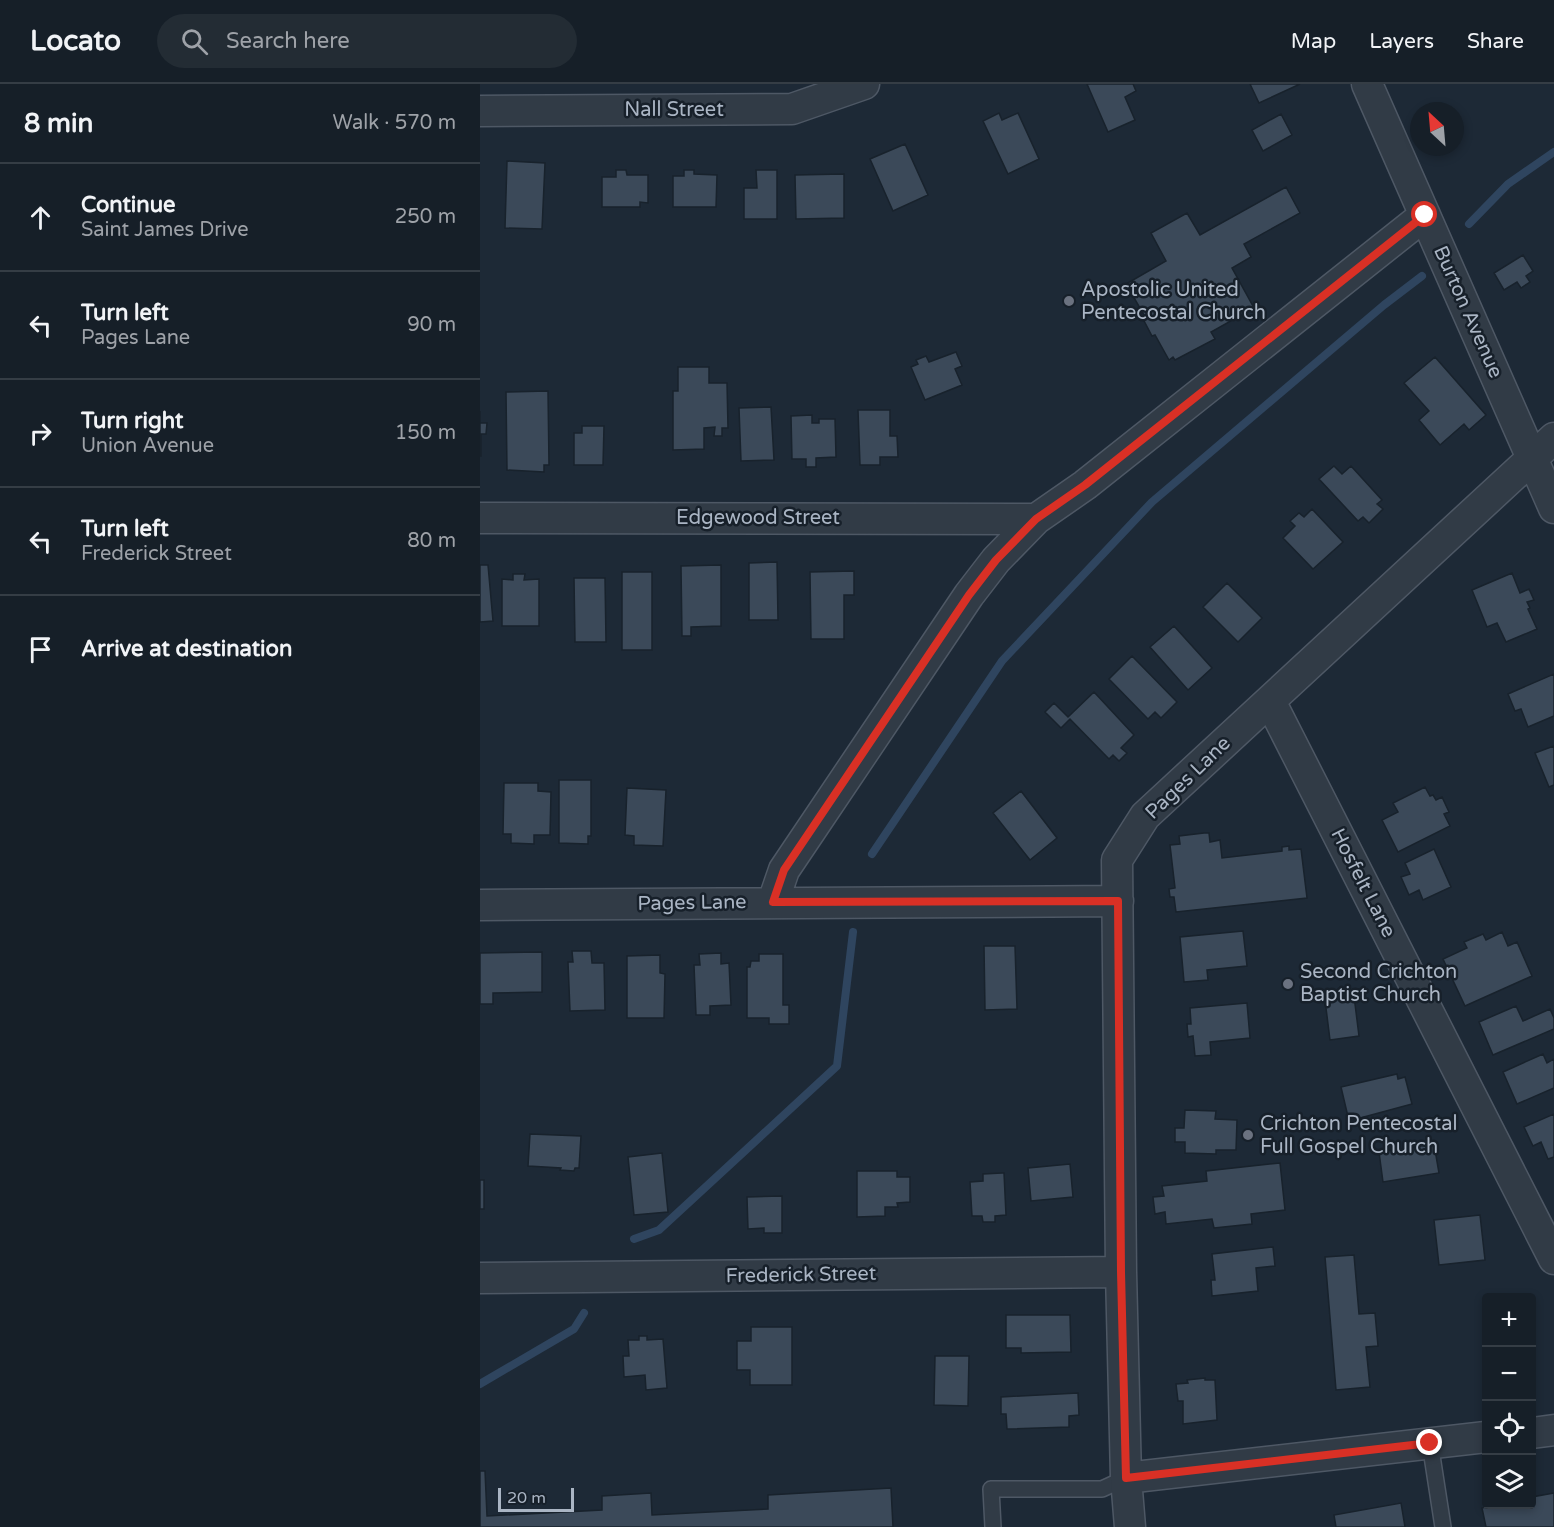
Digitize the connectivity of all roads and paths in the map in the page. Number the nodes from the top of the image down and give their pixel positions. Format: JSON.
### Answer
{"nodes":[{"id":1,"x":864,"y":84,"type":"edge"},
{"id":2,"x":1367,"y":84,"type":"edge"},
{"id":3,"x":480,"y":111,"type":"edge"},
{"id":4,"x":1425,"y":215,"type":"junction"},
{"id":5,"x":1554,"y":438,"type":"edge"},
{"id":6,"x":1533,"y":459,"type":"junction"},
{"id":7,"x":1554,"y":508,"type":"edge"},
{"id":8,"x":480,"y":518,"type":"edge"},
{"id":9,"x":1036,"y":519,"type":"junction"},
{"id":10,"x":1270,"y":701,"type":"junction"},
{"id":11,"x":1118,"y":901,"type":"junction"},
{"id":12,"x":773,"y":902,"type":"junction"},
{"id":13,"x":480,"y":905,"type":"edge"},
{"id":14,"x":1554,"y":1258,"type":"edge"},
{"id":15,"x":1121,"y":1272,"type":"junction"},
{"id":16,"x":480,"y":1278,"type":"edge"},
{"id":17,"x":1554,"y":1430,"type":"edge"},
{"id":18,"x":1536,"y":1432,"type":"edge"},
{"id":19,"x":1482,"y":1437,"type":"edge"},
{"id":20,"x":1430,"y":1443,"type":"junction"},
{"id":21,"x":1126,"y":1478,"type":"junction"},
{"id":22,"x":993,"y":1527,"type":"edge"},
{"id":23,"x":1131,"y":1527,"type":"edge"},
{"id":24,"x":1443,"y":1527,"type":"edge"}],
"edges":[{"from":1,"to":3,"type":"street","name":"Nall Street"},
{"from":2,"to":4,"type":"street","name":"Burton Avenue"},
{"from":4,"to":6,"type":"street","name":"Burton Avenue"},
{"from":4,"to":9,"type":"street"},
{"from":5,"to":6,"type":"street","name":"Pages Lane"},
{"from":6,"to":7,"type":"street","name":"Burton Avenue"},
{"from":6,"to":10,"type":"street","name":"Pages Lane"},
{"from":8,"to":9,"type":"street","name":"Edgewood Street"},
{"from":9,"to":12,"type":"street"},
{"from":10,"to":11,"type":"street","name":"Pages Lane"},
{"from":10,"to":14,"type":"street","name":"Hosfelt Lane"},
{"from":11,"to":12,"type":"street","name":"Pages Lane"},
{"from":11,"to":15,"type":"street"},
{"from":12,"to":13,"type":"street","name":"Pages Lane"},
{"from":15,"to":16,"type":"street","name":"Frederick Street"},
{"from":15,"to":21,"type":"street"},
{"from":17,"to":18,"type":"street"},
{"from":19,"to":20,"type":"street"},
{"from":20,"to":21,"type":"street"},
{"from":20,"to":24,"type":"lane"},
{"from":21,"to":22,"type":"lane"},
{"from":21,"to":23,"type":"street"}]}
